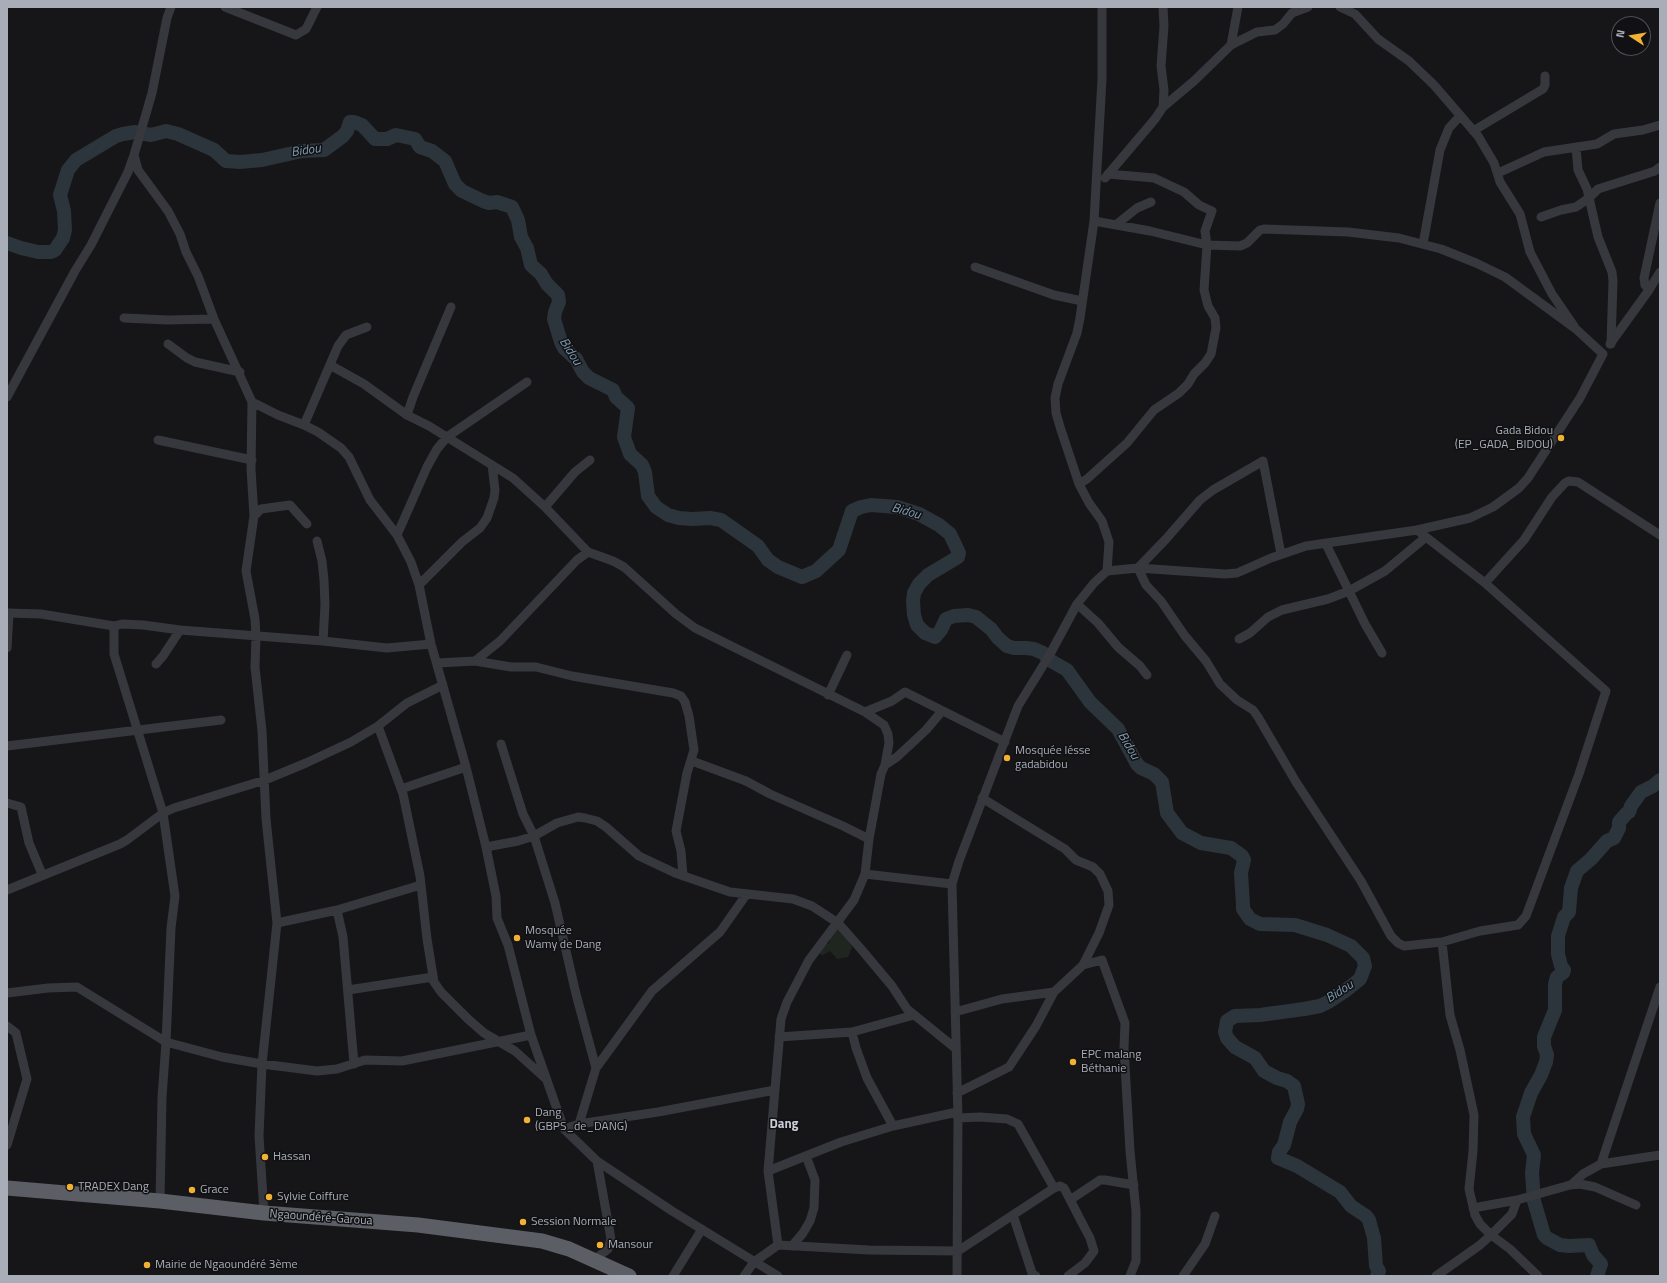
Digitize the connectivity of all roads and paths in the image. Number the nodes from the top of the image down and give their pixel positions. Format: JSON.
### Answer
{"nodes":[{"id":1,"x":171,"y":7,"type":"edge"},
{"id":2,"x":225,"y":7,"type":"edge"},
{"id":3,"x":318,"y":7,"type":"edge"},
{"id":4,"x":1102,"y":7,"type":"edge"},
{"id":5,"x":1163,"y":7,"type":"edge"},
{"id":6,"x":1238,"y":7,"type":"edge"},
{"id":7,"x":1308,"y":7,"type":"edge"},
{"id":8,"x":1340,"y":7,"type":"edge"},
{"id":9,"x":1231,"y":45,"type":"junction"},
{"id":10,"x":1545,"y":76,"type":"dead end"},
{"id":11,"x":1163,"y":107,"type":"junction"},
{"id":12,"x":1460,"y":116,"type":"junction"},
{"id":13,"x":1660,"y":124,"type":"edge"},
{"id":14,"x":1473,"y":131,"type":"junction"},
{"id":15,"x":1576,"y":147,"type":"junction"},
{"id":16,"x":134,"y":155,"type":"junction"},
{"id":17,"x":1660,"y":167,"type":"edge"},
{"id":18,"x":1498,"y":173,"type":"junction"},
{"id":19,"x":1108,"y":174,"type":"junction"},
{"id":20,"x":1096,"y":189,"type":"junction"},
{"id":21,"x":1589,"y":198,"type":"junction"},
{"id":22,"x":1151,"y":202,"type":"dead end"},
{"id":23,"x":1660,"y":203,"type":"edge"},
{"id":24,"x":1541,"y":217,"type":"dead end"},
{"id":25,"x":1094,"y":221,"type":"junction"},
{"id":26,"x":1117,"y":224,"type":"junction"},
{"id":27,"x":1422,"y":244,"type":"junction"},
{"id":28,"x":1208,"y":245,"type":"junction"},
{"id":29,"x":975,"y":267,"type":"dead end"},
{"id":30,"x":1660,"y":272,"type":"edge"},
{"id":31,"x":1649,"y":290,"type":"junction"},
{"id":32,"x":1082,"y":301,"type":"junction"},
{"id":33,"x":451,"y":307,"type":"dead end"},
{"id":34,"x":124,"y":318,"type":"dead end"},
{"id":35,"x":214,"y":319,"type":"junction"},
{"id":36,"x":367,"y":327,"type":"dead end"},
{"id":37,"x":1576,"y":330,"type":"junction"},
{"id":38,"x":168,"y":344,"type":"dead end"},
{"id":39,"x":1611,"y":344,"type":"junction"},
{"id":40,"x":1603,"y":354,"type":"junction"},
{"id":41,"x":330,"y":365,"type":"junction"},
{"id":42,"x":240,"y":372,"type":"junction"},
{"id":43,"x":527,"y":382,"type":"dead end"},
{"id":44,"x":7,"y":397,"type":"edge"},
{"id":45,"x":252,"y":402,"type":"junction"},
{"id":46,"x":407,"y":415,"type":"junction"},
{"id":47,"x":304,"y":425,"type":"junction"},
{"id":48,"x":447,"y":437,"type":"junction"},
{"id":49,"x":158,"y":440,"type":"dead end"},
{"id":50,"x":252,"y":460,"type":"junction"},
{"id":51,"x":590,"y":460,"type":"dead end"},
{"id":52,"x":492,"y":465,"type":"junction"},
{"id":53,"x":1079,"y":484,"type":"junction"},
{"id":54,"x":545,"y":507,"type":"junction"},
{"id":55,"x":254,"y":516,"type":"junction"},
{"id":56,"x":307,"y":524,"type":"dead end"},
{"id":57,"x":1417,"y":530,"type":"junction"},
{"id":58,"x":397,"y":535,"type":"junction"},
{"id":59,"x":1660,"y":535,"type":"edge"},
{"id":60,"x":1426,"y":537,"type":"junction"},
{"id":61,"x":317,"y":541,"type":"dead end"},
{"id":62,"x":1326,"y":544,"type":"junction"},
{"id":63,"x":588,"y":552,"type":"junction"},
{"id":64,"x":1280,"y":554,"type":"junction"},
{"id":65,"x":1138,"y":568,"type":"junction"},
{"id":66,"x":1107,"y":571,"type":"junction"},
{"id":67,"x":1485,"y":583,"type":"junction"},
{"id":68,"x":419,"y":585,"type":"junction"},
{"id":69,"x":1349,"y":591,"type":"junction"},
{"id":70,"x":1077,"y":604,"type":"junction"},
{"id":71,"x":8,"y":613,"type":"edge"},
{"id":72,"x":114,"y":626,"type":"junction"},
{"id":73,"x":180,"y":630,"type":"junction"},
{"id":74,"x":256,"y":636,"type":"junction"},
{"id":75,"x":1239,"y":639,"type":"dead end"},
{"id":76,"x":323,"y":641,"type":"junction"},
{"id":77,"x":430,"y":644,"type":"junction"},
{"id":78,"x":7,"y":648,"type":"edge"},
{"id":79,"x":1382,"y":653,"type":"dead end"},
{"id":80,"x":847,"y":655,"type":"dead end"},
{"id":81,"x":475,"y":661,"type":"junction"},
{"id":82,"x":437,"y":663,"type":"junction"},
{"id":83,"x":156,"y":664,"type":"dead end"},
{"id":84,"x":1147,"y":675,"type":"dead end"},
{"id":85,"x":443,"y":685,"type":"junction"},
{"id":86,"x":828,"y":695,"type":"junction"},
{"id":87,"x":942,"y":711,"type":"junction"},
{"id":88,"x":865,"y":712,"type":"junction"},
{"id":89,"x":221,"y":720,"type":"dead end"},
{"id":90,"x":378,"y":726,"type":"junction"},
{"id":91,"x":138,"y":731,"type":"junction"},
{"id":92,"x":1005,"y":742,"type":"junction"},
{"id":93,"x":501,"y":744,"type":"dead end"},
{"id":94,"x":7,"y":746,"type":"edge"},
{"id":95,"x":692,"y":761,"type":"junction"},
{"id":96,"x":885,"y":765,"type":"junction"},
{"id":97,"x":466,"y":767,"type":"junction"},
{"id":98,"x":266,"y":780,"type":"junction"},
{"id":99,"x":401,"y":789,"type":"junction"},
{"id":100,"x":982,"y":798,"type":"junction"},
{"id":101,"x":7,"y":803,"type":"edge"},
{"id":102,"x":164,"y":812,"type":"junction"},
{"id":103,"x":534,"y":836,"type":"junction"},
{"id":104,"x":869,"y":839,"type":"junction"},
{"id":105,"x":486,"y":847,"type":"junction"},
{"id":106,"x":42,"y":874,"type":"junction"},
{"id":107,"x":865,"y":874,"type":"junction"},
{"id":108,"x":683,"y":876,"type":"junction"},
{"id":109,"x":421,"y":884,"type":"junction"},
{"id":110,"x":952,"y":884,"type":"junction"},
{"id":111,"x":7,"y":890,"type":"edge"},
{"id":112,"x":746,"y":895,"type":"junction"},
{"id":113,"x":337,"y":910,"type":"junction"},
{"id":114,"x":277,"y":923,"type":"junction"},
{"id":115,"x":838,"y":923,"type":"junction"},
{"id":116,"x":1442,"y":942,"type":"junction"},
{"id":117,"x":1084,"y":965,"type":"junction"},
{"id":118,"x":433,"y":977,"type":"junction"},
{"id":119,"x":1660,"y":987,"type":"edge"},
{"id":120,"x":348,"y":990,"type":"junction"},
{"id":121,"x":1054,"y":992,"type":"junction"},
{"id":122,"x":7,"y":993,"type":"edge"},
{"id":123,"x":955,"y":1012,"type":"junction"},
{"id":124,"x":914,"y":1015,"type":"junction"},
{"id":125,"x":7,"y":1026,"type":"edge"},
{"id":126,"x":852,"y":1032,"type":"junction"},
{"id":127,"x":531,"y":1035,"type":"junction"},
{"id":128,"x":779,"y":1037,"type":"junction"},
{"id":129,"x":166,"y":1042,"type":"junction"},
{"id":130,"x":500,"y":1042,"type":"junction"},
{"id":131,"x":955,"y":1048,"type":"junction"},
{"id":132,"x":262,"y":1064,"type":"junction"},
{"id":133,"x":354,"y":1064,"type":"junction"},
{"id":134,"x":596,"y":1068,"type":"junction"},
{"id":135,"x":548,"y":1081,"type":"junction"},
{"id":136,"x":775,"y":1090,"type":"junction"},
{"id":137,"x":957,"y":1093,"type":"junction"},
{"id":138,"x":957,"y":1115,"type":"junction"},
{"id":139,"x":579,"y":1124,"type":"junction"},
{"id":140,"x":893,"y":1126,"type":"junction"},
{"id":141,"x":564,"y":1129,"type":"junction"},
{"id":142,"x":7,"y":1145,"type":"edge"},
{"id":143,"x":806,"y":1156,"type":"junction"},
{"id":144,"x":1660,"y":1156,"type":"edge"},
{"id":145,"x":597,"y":1161,"type":"junction"},
{"id":146,"x":1601,"y":1164,"type":"junction"},
{"id":147,"x":768,"y":1172,"type":"junction"},
{"id":148,"x":1134,"y":1185,"type":"junction"},
{"id":149,"x":1570,"y":1185,"type":"junction"},
{"id":150,"x":7,"y":1188,"type":"edge"},
{"id":151,"x":1054,"y":1188,"type":"junction"},
{"id":152,"x":1070,"y":1200,"type":"junction"},
{"id":153,"x":1517,"y":1200,"type":"junction"},
{"id":154,"x":160,"y":1201,"type":"junction"},
{"id":155,"x":1636,"y":1205,"type":"dead end"},
{"id":156,"x":1473,"y":1208,"type":"junction"},
{"id":157,"x":264,"y":1213,"type":"junction"},
{"id":158,"x":1013,"y":1215,"type":"junction"},
{"id":159,"x":1215,"y":1216,"type":"dead end"},
{"id":160,"x":702,"y":1229,"type":"junction"},
{"id":161,"x":1490,"y":1235,"type":"junction"},
{"id":162,"x":778,"y":1245,"type":"junction"},
{"id":163,"x":792,"y":1246,"type":"junction"},
{"id":164,"x":958,"y":1251,"type":"junction"},
{"id":165,"x":594,"y":1260,"type":"junction"},
{"id":166,"x":754,"y":1262,"type":"junction"},
{"id":167,"x":629,"y":1276,"type":"edge"},
{"id":168,"x":673,"y":1276,"type":"edge"},
{"id":169,"x":744,"y":1276,"type":"edge"},
{"id":170,"x":778,"y":1276,"type":"edge"},
{"id":171,"x":957,"y":1276,"type":"edge"},
{"id":172,"x":1036,"y":1276,"type":"edge"},
{"id":173,"x":1068,"y":1276,"type":"edge"},
{"id":174,"x":1130,"y":1276,"type":"edge"},
{"id":175,"x":1183,"y":1276,"type":"edge"},
{"id":176,"x":1436,"y":1276,"type":"edge"},
{"id":177,"x":1538,"y":1276,"type":"edge"}],
"edges":[{"from":1,"to":16,"type":"street"},
{"from":2,"to":3,"type":"street"},
{"from":4,"to":20,"type":"street"},
{"from":5,"to":11,"type":"street"},
{"from":6,"to":9,"type":"street"},
{"from":7,"to":9,"type":"street"},
{"from":8,"to":12,"type":"street"},
{"from":9,"to":11,"type":"street"},
{"from":10,"to":14,"type":"street"},
{"from":11,"to":19,"type":"street"},
{"from":12,"to":14,"type":"street"},
{"from":12,"to":27,"type":"street"},
{"from":13,"to":15,"type":"street"},
{"from":14,"to":18,"type":"street"},
{"from":15,"to":18,"type":"street"},
{"from":15,"to":21,"type":"street"},
{"from":16,"to":35,"type":"street"},
{"from":16,"to":44,"type":"street"},
{"from":17,"to":21,"type":"street"},
{"from":18,"to":37,"type":"street"},
{"from":19,"to":20,"type":"street"},
{"from":19,"to":28,"type":"street"},
{"from":20,"to":25,"type":"street"},
{"from":21,"to":24,"type":"street"},
{"from":21,"to":39,"type":"street"},
{"from":22,"to":26,"type":"street"},
{"from":23,"to":31,"type":"street"},
{"from":25,"to":26,"type":"street"},
{"from":25,"to":32,"type":"street"},
{"from":26,"to":28,"type":"street"},
{"from":27,"to":28,"type":"street"},
{"from":27,"to":37,"type":"street"},
{"from":28,"to":53,"type":"street"},
{"from":29,"to":32,"type":"street"},
{"from":30,"to":31,"type":"street"},
{"from":31,"to":39,"type":"street"},
{"from":32,"to":53,"type":"street"},
{"from":33,"to":46,"type":"street"},
{"from":34,"to":35,"type":"street"},
{"from":35,"to":42,"type":"street"},
{"from":36,"to":41,"type":"street"},
{"from":37,"to":40,"type":"street"},
{"from":38,"to":42,"type":"street"},
{"from":39,"to":40,"type":"street"},
{"from":40,"to":57,"type":"street"},
{"from":41,"to":46,"type":"street"},
{"from":41,"to":47,"type":"street"},
{"from":42,"to":45,"type":"street"},
{"from":43,"to":48,"type":"street"},
{"from":45,"to":47,"type":"street"},
{"from":45,"to":50,"type":"street"},
{"from":46,"to":48,"type":"street"},
{"from":47,"to":58,"type":"street"},
{"from":48,"to":52,"type":"street"},
{"from":48,"to":58,"type":"street"},
{"from":49,"to":50,"type":"street"},
{"from":50,"to":55,"type":"street"},
{"from":51,"to":54,"type":"street"},
{"from":52,"to":54,"type":"street"},
{"from":52,"to":68,"type":"street"},
{"from":53,"to":66,"type":"street"},
{"from":54,"to":63,"type":"street"},
{"from":55,"to":56,"type":"street"},
{"from":55,"to":74,"type":"street"},
{"from":57,"to":60,"type":"street"},
{"from":57,"to":62,"type":"street"},
{"from":58,"to":68,"type":"street"},
{"from":59,"to":67,"type":"street"},
{"from":60,"to":67,"type":"street"},
{"from":60,"to":69,"type":"street"},
{"from":61,"to":76,"type":"street"},
{"from":62,"to":64,"type":"street"},
{"from":62,"to":69,"type":"street"},
{"from":63,"to":81,"type":"street"},
{"from":63,"to":86,"type":"street"},
{"from":64,"to":65,"type":"street"},
{"from":64,"to":65,"type":"street"},
{"from":65,"to":66,"type":"street"},
{"from":65,"to":116,"type":"street"},
{"from":66,"to":70,"type":"street"},
{"from":67,"to":116,"type":"street"},
{"from":68,"to":77,"type":"street"},
{"from":69,"to":75,"type":"street"},
{"from":69,"to":79,"type":"street"},
{"from":70,"to":84,"type":"street"},
{"from":70,"to":92,"type":"street"},
{"from":71,"to":72,"type":"street"},
{"from":71,"to":78,"type":"street"},
{"from":72,"to":73,"type":"street"},
{"from":72,"to":91,"type":"street"},
{"from":73,"to":74,"type":"street"},
{"from":73,"to":83,"type":"street"},
{"from":74,"to":76,"type":"street"},
{"from":74,"to":98,"type":"street"},
{"from":76,"to":77,"type":"street"},
{"from":77,"to":82,"type":"street"},
{"from":80,"to":86,"type":"street"},
{"from":81,"to":82,"type":"street"},
{"from":81,"to":95,"type":"street"},
{"from":82,"to":85,"type":"street"},
{"from":85,"to":90,"type":"street"},
{"from":85,"to":97,"type":"street"},
{"from":86,"to":88,"type":"street"},
{"from":87,"to":88,"type":"street"},
{"from":87,"to":92,"type":"street"},
{"from":87,"to":96,"type":"street"},
{"from":88,"to":96,"type":"street"},
{"from":89,"to":91,"type":"street"},
{"from":90,"to":98,"type":"street"},
{"from":90,"to":99,"type":"street"},
{"from":91,"to":94,"type":"street"},
{"from":91,"to":102,"type":"street"},
{"from":92,"to":100,"type":"street"},
{"from":93,"to":103,"type":"street"},
{"from":95,"to":104,"type":"street"},
{"from":95,"to":108,"type":"street"},
{"from":96,"to":104,"type":"street"},
{"from":97,"to":99,"type":"street"},
{"from":97,"to":105,"type":"street"},
{"from":98,"to":102,"type":"street"},
{"from":98,"to":114,"type":"street"},
{"from":99,"to":109,"type":"street"},
{"from":100,"to":110,"type":"street"},
{"from":100,"to":117,"type":"street"},
{"from":101,"to":106,"type":"street"},
{"from":102,"to":106,"type":"street"},
{"from":102,"to":129,"type":"street"},
{"from":103,"to":105,"type":"street"},
{"from":103,"to":108,"type":"street"},
{"from":103,"to":134,"type":"street"},
{"from":104,"to":107,"type":"street"},
{"from":105,"to":127,"type":"street"},
{"from":106,"to":111,"type":"street"},
{"from":107,"to":110,"type":"street"},
{"from":107,"to":115,"type":"street"},
{"from":108,"to":112,"type":"street"},
{"from":109,"to":113,"type":"street"},
{"from":109,"to":118,"type":"street"},
{"from":110,"to":123,"type":"street"},
{"from":112,"to":115,"type":"street"},
{"from":112,"to":134,"type":"street"},
{"from":113,"to":114,"type":"street"},
{"from":113,"to":120,"type":"street"},
{"from":114,"to":132,"type":"street"},
{"from":115,"to":124,"type":"street"},
{"from":115,"to":128,"type":"street"},
{"from":116,"to":156,"type":"street"},
{"from":117,"to":121,"type":"street"},
{"from":117,"to":148,"type":"street"},
{"from":118,"to":120,"type":"street"},
{"from":118,"to":130,"type":"street"},
{"from":119,"to":146,"type":"street"},
{"from":120,"to":133,"type":"street"},
{"from":121,"to":123,"type":"street"},
{"from":121,"to":137,"type":"street"},
{"from":122,"to":129,"type":"street"},
{"from":123,"to":131,"type":"street"},
{"from":124,"to":126,"type":"street"},
{"from":124,"to":131,"type":"street"},
{"from":125,"to":142,"type":"street"},
{"from":126,"to":128,"type":"street"},
{"from":126,"to":140,"type":"street"},
{"from":127,"to":130,"type":"street"},
{"from":127,"to":135,"type":"street"},
{"from":128,"to":136,"type":"street"},
{"from":129,"to":132,"type":"street"},
{"from":129,"to":154,"type":"street"},
{"from":130,"to":133,"type":"street"},
{"from":130,"to":135,"type":"street"},
{"from":131,"to":137,"type":"street"},
{"from":132,"to":133,"type":"street"},
{"from":132,"to":157,"type":"street"},
{"from":134,"to":139,"type":"street"},
{"from":135,"to":141,"type":"street"},
{"from":136,"to":139,"type":"street"},
{"from":136,"to":147,"type":"street"},
{"from":137,"to":138,"type":"street"},
{"from":138,"to":140,"type":"street"},
{"from":138,"to":151,"type":"street"},
{"from":138,"to":164,"type":"street"},
{"from":139,"to":141,"type":"street"},
{"from":140,"to":143,"type":"street"},
{"from":141,"to":145,"type":"street"},
{"from":143,"to":147,"type":"street"},
{"from":143,"to":163,"type":"street"},
{"from":144,"to":146,"type":"street"},
{"from":145,"to":160,"type":"street"},
{"from":145,"to":165,"type":"street"},
{"from":146,"to":149,"type":"street"},
{"from":147,"to":162,"type":"street"},
{"from":148,"to":152,"type":"street"},
{"from":148,"to":174,"type":"street"},
{"from":149,"to":153,"type":"street"},
{"from":149,"to":155,"type":"street"},
{"from":150,"to":154,"type":"highway","name":"Ngaoundéré-Garoua"},
{"from":151,"to":152,"type":"street"},
{"from":151,"to":158,"type":"street"},
{"from":152,"to":173,"type":"street"},
{"from":153,"to":156,"type":"street"},
{"from":153,"to":161,"type":"street"},
{"from":154,"to":157,"type":"highway","name":"Ngaoundéré-Garoua"},
{"from":156,"to":161,"type":"street"},
{"from":157,"to":165,"type":"highway","name":"Ngaoundéré-Garoua"},
{"from":158,"to":164,"type":"street"},
{"from":158,"to":172,"type":"street"},
{"from":159,"to":175,"type":"street"},
{"from":160,"to":166,"type":"street"},
{"from":160,"to":168,"type":"street"},
{"from":161,"to":176,"type":"street"},
{"from":161,"to":177,"type":"street"},
{"from":162,"to":163,"type":"street"},
{"from":162,"to":166,"type":"street"},
{"from":163,"to":164,"type":"street"},
{"from":164,"to":171,"type":"street"},
{"from":165,"to":167,"type":"highway","name":"Ngaoundéré-Garoua"},
{"from":166,"to":169,"type":"street"},
{"from":166,"to":170,"type":"street"}]}
